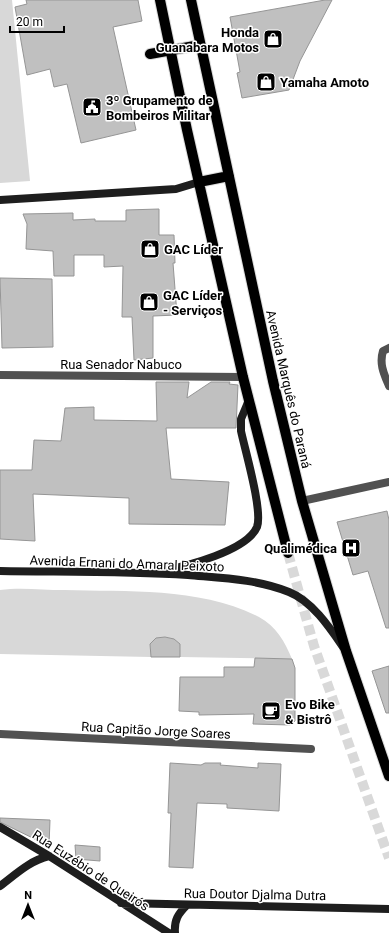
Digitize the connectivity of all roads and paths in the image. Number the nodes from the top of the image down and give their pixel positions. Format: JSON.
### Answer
{"nodes":[{"id":1,"x":160,"y":0,"type":"edge"},
{"id":2,"x":191,"y":0,"type":"edge"},
{"id":3,"x":200,"y":45,"type":"junction"},
{"id":4,"x":170,"y":50,"type":"junction"},
{"id":5,"x":150,"y":54,"type":"dead end"},
{"id":6,"x":229,"y":176,"type":"junction"},
{"id":7,"x":199,"y":182,"type":"junction"},
{"id":8,"x":0,"y":200,"type":"edge"},
{"id":9,"x":389,"y":348,"type":"edge"},
{"id":10,"x":0,"y":375,"type":"edge"},
{"id":11,"x":243,"y":377,"type":"junction"},
{"id":12,"x":389,"y":386,"type":"edge"},
{"id":13,"x":249,"y":400,"type":"junction"},
{"id":14,"x":389,"y":482,"type":"edge"},
{"id":15,"x":302,"y":501,"type":"junction"},
{"id":16,"x":288,"y":554,"type":"tunnel mouth"},
{"id":17,"x":0,"y":571,"type":"edge"},
{"id":18,"x":152,"y":573,"type":"junction"},
{"id":19,"x":346,"y":651,"type":"junction"},
{"id":20,"x":0,"y":734,"type":"edge"},
{"id":21,"x":311,"y":749,"type":"dead end"},
{"id":22,"x":389,"y":776,"type":"edge"},
{"id":23,"x":0,"y":827,"type":"edge"},
{"id":24,"x":49,"y":856,"type":"junction"},
{"id":25,"x":0,"y":886,"type":"edge"},
{"id":26,"x":121,"y":903,"type":"junction"},
{"id":27,"x":187,"y":905,"type":"junction"},
{"id":28,"x":389,"y":909,"type":"edge"},
{"id":29,"x":169,"y":933,"type":"edge"},
{"id":30,"x":175,"y":933,"type":"edge"}],
"edges":[{"from":1,"to":4,"type":"main road"},
{"from":2,"to":3,"type":"main road","name":"Avenida Marquês do Paraná"},
{"from":3,"to":4,"type":"main road"},
{"from":3,"to":6,"type":"main road","name":"Avenida Marquês do Paraná"},
{"from":4,"to":5,"type":"main road"},
{"from":4,"to":7,"type":"main road"},
{"from":6,"to":7,"type":"main road"},
{"from":6,"to":15,"type":"main road","name":"Avenida Marquês do Paraná"},
{"from":7,"to":8,"type":"street"},
{"from":7,"to":11,"type":"main road"},
{"from":9,"to":12,"type":"street"},
{"from":10,"to":11,"type":"street","name":"Rua Senador Nabuco"},
{"from":11,"to":13,"type":"main road"},
{"from":13,"to":16,"type":"main road"},
{"from":13,"to":18,"type":"street"},
{"from":14,"to":15,"type":"street"},
{"from":15,"to":19,"type":"main road","name":"Avenida Marquês do Paraná"},
{"from":17,"to":18,"type":"street","name":"Avenida Ernani do Amaral Peixoto"},
{"from":18,"to":19,"type":"street","name":"Avenida Ernani do Amaral Peixoto"},
{"from":19,"to":22,"type":"main road","name":"Avenida Marquês do Paraná"},
{"from":20,"to":21,"type":"street","name":"Rua Capitão Jorge Soares"},
{"from":23,"to":24,"type":"street","name":"Rua Euzébio de Queirós"},
{"from":24,"to":25,"type":"street"},
{"from":24,"to":26,"type":"street","name":"Rua Euzébio de Queirós"},
{"from":26,"to":27,"type":"street","name":"Rua Doutor Djalma Dutra"},
{"from":26,"to":29,"type":"street","name":"Rua Euzébio de Queirós"},
{"from":27,"to":28,"type":"street","name":"Rua Doutor Djalma Dutra"},
{"from":27,"to":30,"type":"street"}]}
